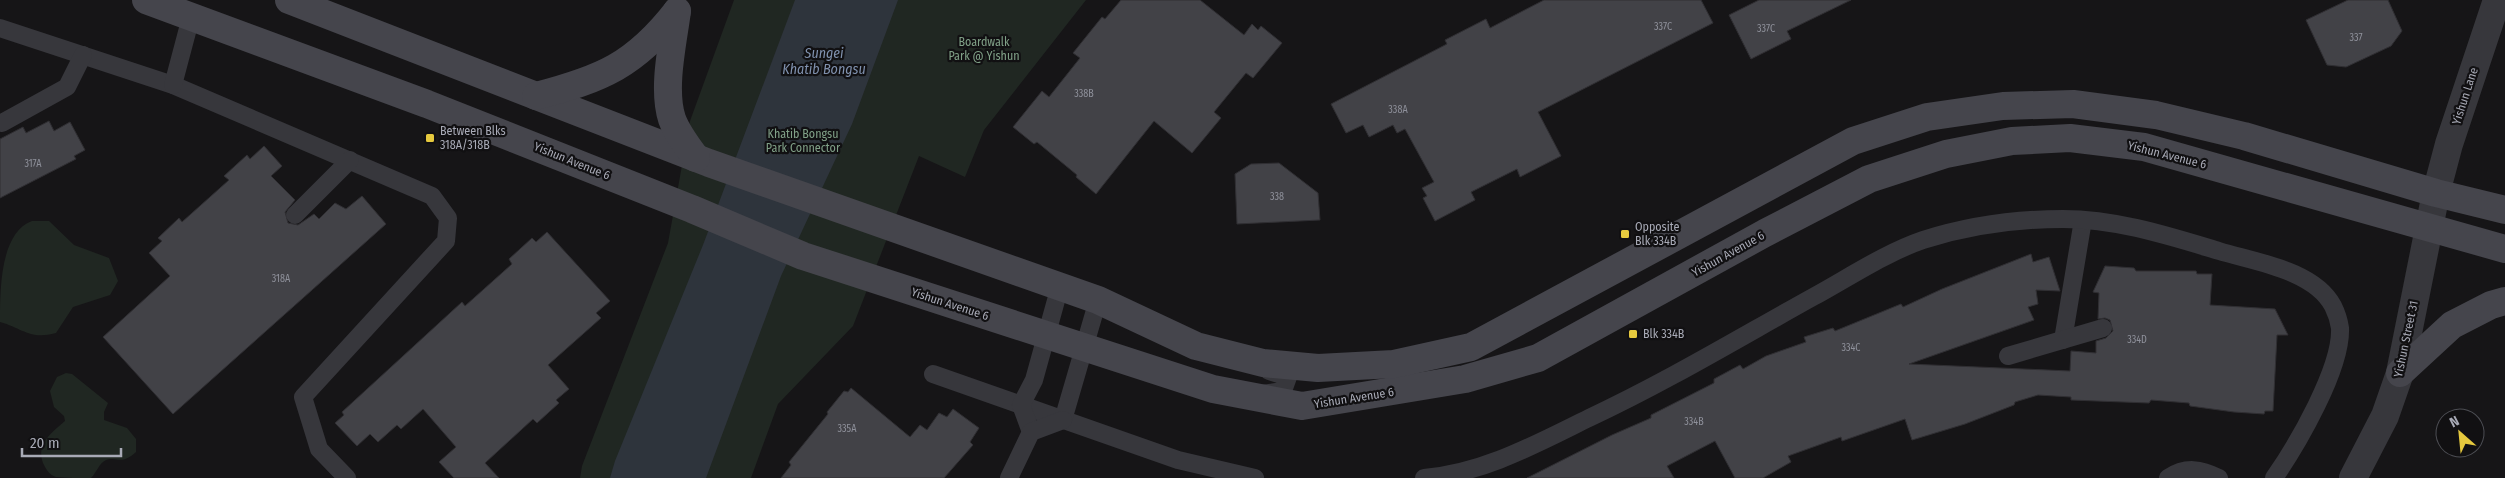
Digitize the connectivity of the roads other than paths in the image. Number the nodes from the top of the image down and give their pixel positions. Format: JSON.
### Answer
{"nodes":[{"id":1,"x":146,"y":0,"type":"edge"},
{"id":2,"x":289,"y":0,"type":"edge"},
{"id":3,"x":2496,"y":0,"type":"edge"},
{"id":4,"x":679,"y":5,"type":"edge"},
{"id":5,"x":191,"y":17,"type":"junction"},
{"id":6,"x":0,"y":28,"type":"edge"},
{"id":7,"x":83,"y":55,"type":"junction"},
{"id":8,"x":173,"y":84,"type":"junction"},
{"id":9,"x":536,"y":96,"type":"junction"},
{"id":10,"x":2,"y":123,"type":"dead end"},
{"id":11,"x":350,"y":160,"type":"junction"},
{"id":12,"x":702,"y":160,"type":"junction"},
{"id":13,"x":2436,"y":193,"type":"junction"},
{"id":14,"x":2505,"y":210,"type":"edge"},
{"id":15,"x":295,"y":215,"type":"dead end"},
{"id":16,"x":2083,"y":220,"type":"junction"},
{"id":17,"x":2429,"y":229,"type":"junction"},
{"id":18,"x":2505,"y":249,"type":"edge"},
{"id":19,"x":1060,"y":286,"type":"junction"},
{"id":20,"x":1098,"y":300,"type":"junction"},
{"id":21,"x":2505,"y":301,"type":"edge"},
{"id":22,"x":2103,"y":328,"type":"dead end"},
{"id":23,"x":1047,"y":335,"type":"junction"},
{"id":24,"x":2063,"y":340,"type":"junction"},
{"id":25,"x":1086,"y":348,"type":"junction"},
{"id":26,"x":2008,"y":356,"type":"dead end"},
{"id":27,"x":1262,"y":363,"type":"junction"},
{"id":28,"x":2400,"y":373,"type":"junction"},
{"id":29,"x":932,"y":374,"type":"dead end"},
{"id":30,"x":1249,"y":396,"type":"junction"},
{"id":31,"x":1021,"y":405,"type":"junction"},
{"id":32,"x":1063,"y":420,"type":"junction"},
{"id":33,"x":1031,"y":432,"type":"junction"},
{"id":34,"x":1008,"y":476,"type":"edge"},
{"id":35,"x":1452,"y":477,"type":"edge"},
{"id":36,"x":347,"y":478,"type":"edge"},
{"id":37,"x":1256,"y":478,"type":"edge"},
{"id":38,"x":1424,"y":478,"type":"edge"},
{"id":39,"x":2168,"y":478,"type":"edge"},
{"id":40,"x":2219,"y":478,"type":"edge"},
{"id":41,"x":2274,"y":478,"type":"edge"},
{"id":42,"x":2353,"y":478,"type":"edge"}],
"edges":[{"from":1,"to":5,"type":"main road","name":"Yishun Avenue 6"},
{"from":2,"to":9,"type":"main road"},
{"from":3,"to":13,"type":"street","name":"Yishun Lane"},
{"from":4,"to":9,"type":"main road"},
{"from":4,"to":12,"type":"main road"},
{"from":5,"to":8,"type":"lane"},
{"from":5,"to":23,"type":"main road","name":"Yishun Avenue 6"},
{"from":6,"to":7,"type":"lane"},
{"from":7,"to":8,"type":"lane"},
{"from":7,"to":10,"type":"lane"},
{"from":8,"to":11,"type":"lane"},
{"from":9,"to":12,"type":"main road"},
{"from":11,"to":15,"type":"lane"},
{"from":11,"to":36,"type":"lane"},
{"from":12,"to":19,"type":"main road"},
{"from":13,"to":14,"type":"main road"},
{"from":13,"to":17,"type":"street","name":"Yishun Street 31"},
{"from":13,"to":27,"type":"main road"},
{"from":16,"to":24,"type":"lane"},
{"from":16,"to":35,"type":"lane"},
{"from":16,"to":41,"type":"lane"},
{"from":17,"to":18,"type":"main road","name":"Yishun Avenue 6"},
{"from":17,"to":28,"type":"street","name":"Yishun Street 31"},
{"from":17,"to":30,"type":"main road","name":"Yishun Avenue 6"},
{"from":19,"to":20,"type":"main road"},
{"from":19,"to":23,"type":"lane"},
{"from":20,"to":25,"type":"lane"},
{"from":20,"to":27,"type":"main road"},
{"from":21,"to":28,"type":"main road"},
{"from":22,"to":24,"type":"lane"},
{"from":23,"to":25,"type":"main road","name":"Yishun Avenue 6"},
{"from":23,"to":31,"type":"lane"},
{"from":24,"to":26,"type":"lane"},
{"from":25,"to":30,"type":"main road","name":"Yishun Avenue 6"},
{"from":25,"to":32,"type":"lane"},
{"from":27,"to":30,"type":"lane"},
{"from":28,"to":42,"type":"street","name":"Yishun Street 31"},
{"from":29,"to":31,"type":"lane"},
{"from":31,"to":32,"type":"lane"},
{"from":31,"to":33,"type":"lane"},
{"from":32,"to":33,"type":"lane"},
{"from":32,"to":37,"type":"lane"},
{"from":33,"to":34,"type":"lane"},
{"from":35,"to":38,"type":"lane"},
{"from":39,"to":40,"type":"lane"}]}
